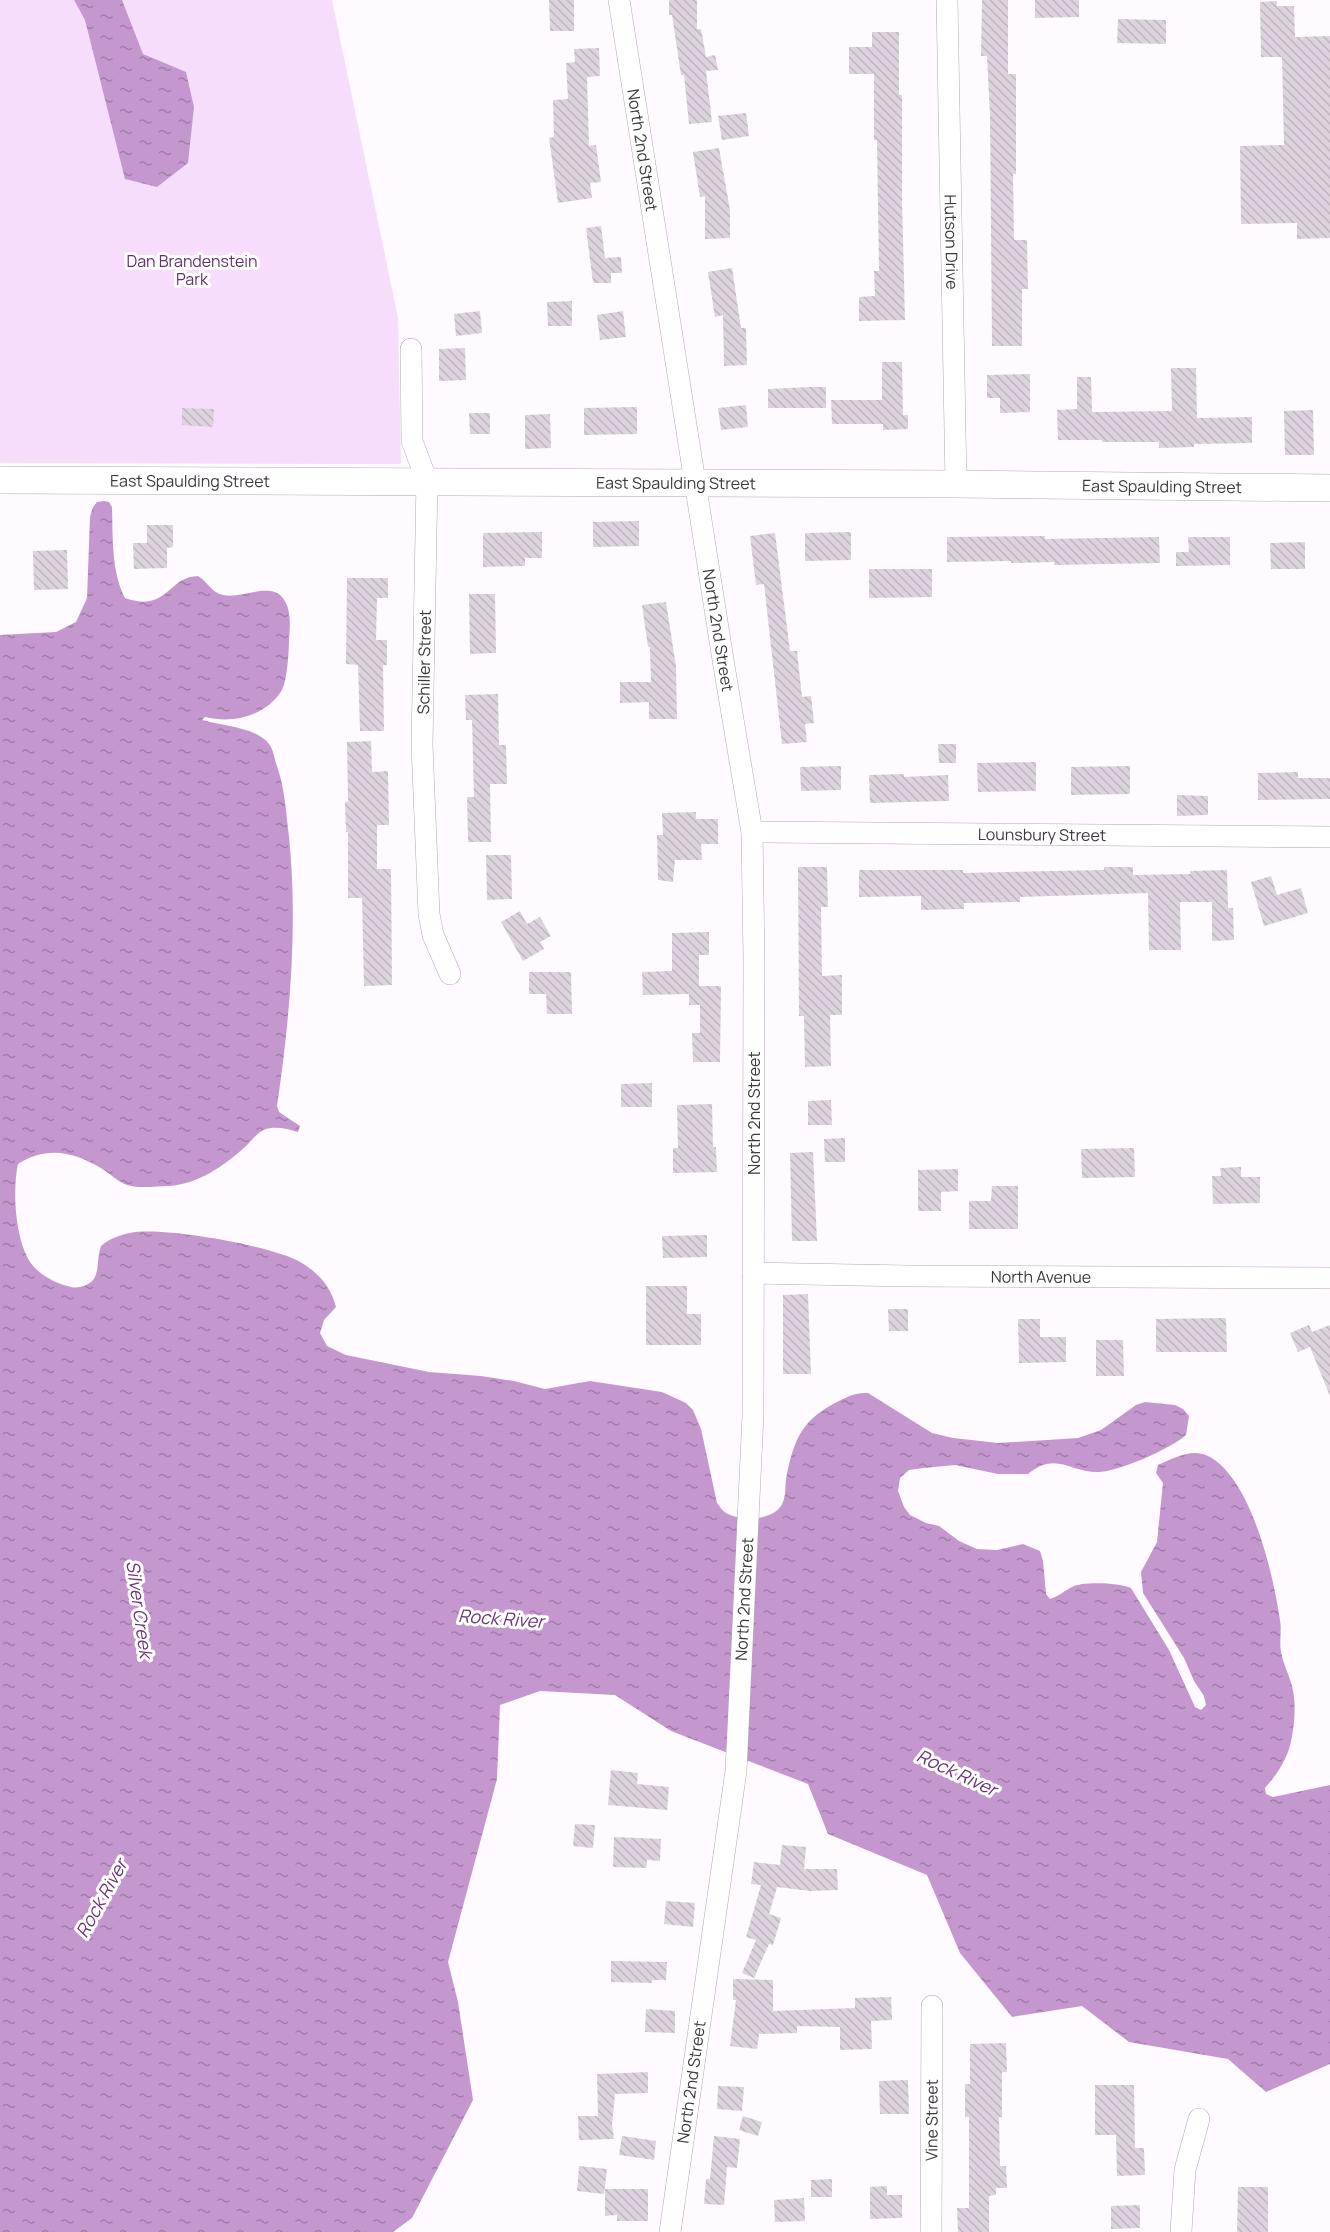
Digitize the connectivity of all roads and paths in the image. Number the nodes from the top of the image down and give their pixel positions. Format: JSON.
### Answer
{"nodes":[{"id":1,"x":619,"y":0,"type":"edge"},
{"id":2,"x":946,"y":0,"type":"edge"},
{"id":3,"x":411,"y":349,"type":"dead end"},
{"id":4,"x":11,"y":480,"type":"edge"},
{"id":5,"x":428,"y":481,"type":"junction"},
{"id":6,"x":695,"y":482,"type":"junction"},
{"id":7,"x":956,"y":484,"type":"junction"},
{"id":8,"x":1330,"y":488,"type":"edge"},
{"id":9,"x":753,"y":832,"type":"junction"},
{"id":10,"x":1330,"y":837,"type":"edge"},
{"id":11,"x":450,"y":974,"type":"dead end"},
{"id":12,"x":753,"y":1273,"type":"junction"},
{"id":13,"x":1330,"y":1278,"type":"edge"},
{"id":14,"x":932,"y":2006,"type":"dead end"},
{"id":15,"x":1199,"y":2119,"type":"dead end"},
{"id":16,"x":670,"y":2232,"type":"edge"},
{"id":17,"x":931,"y":2232,"type":"edge"},
{"id":18,"x":1181,"y":2232,"type":"edge"}],
"edges":[{"from":1,"to":6,"type":"street","name":"North 2nd Street"},
{"from":2,"to":7,"type":"street","name":"Hutson Drive"},
{"from":3,"to":5,"type":"street","name":"Schiller Street"},
{"from":4,"to":5,"type":"street","name":"East Spaulding Street"},
{"from":5,"to":6,"type":"street","name":"East Spaulding Street"},
{"from":5,"to":11,"type":"street","name":"Schiller Street"},
{"from":6,"to":7,"type":"street","name":"East Spaulding Street"},
{"from":6,"to":9,"type":"street","name":"North 2nd Street"},
{"from":7,"to":8,"type":"street","name":"East Spaulding Street"},
{"from":9,"to":10,"type":"street","name":"Lounsbury Street"},
{"from":9,"to":12,"type":"street","name":"North 2nd Street"},
{"from":12,"to":13,"type":"street","name":"North Avenue"},
{"from":12,"to":16,"type":"street","name":"North 2nd Street"},
{"from":14,"to":17,"type":"street","name":"Vine Street"},
{"from":15,"to":18,"type":"street"}]}
